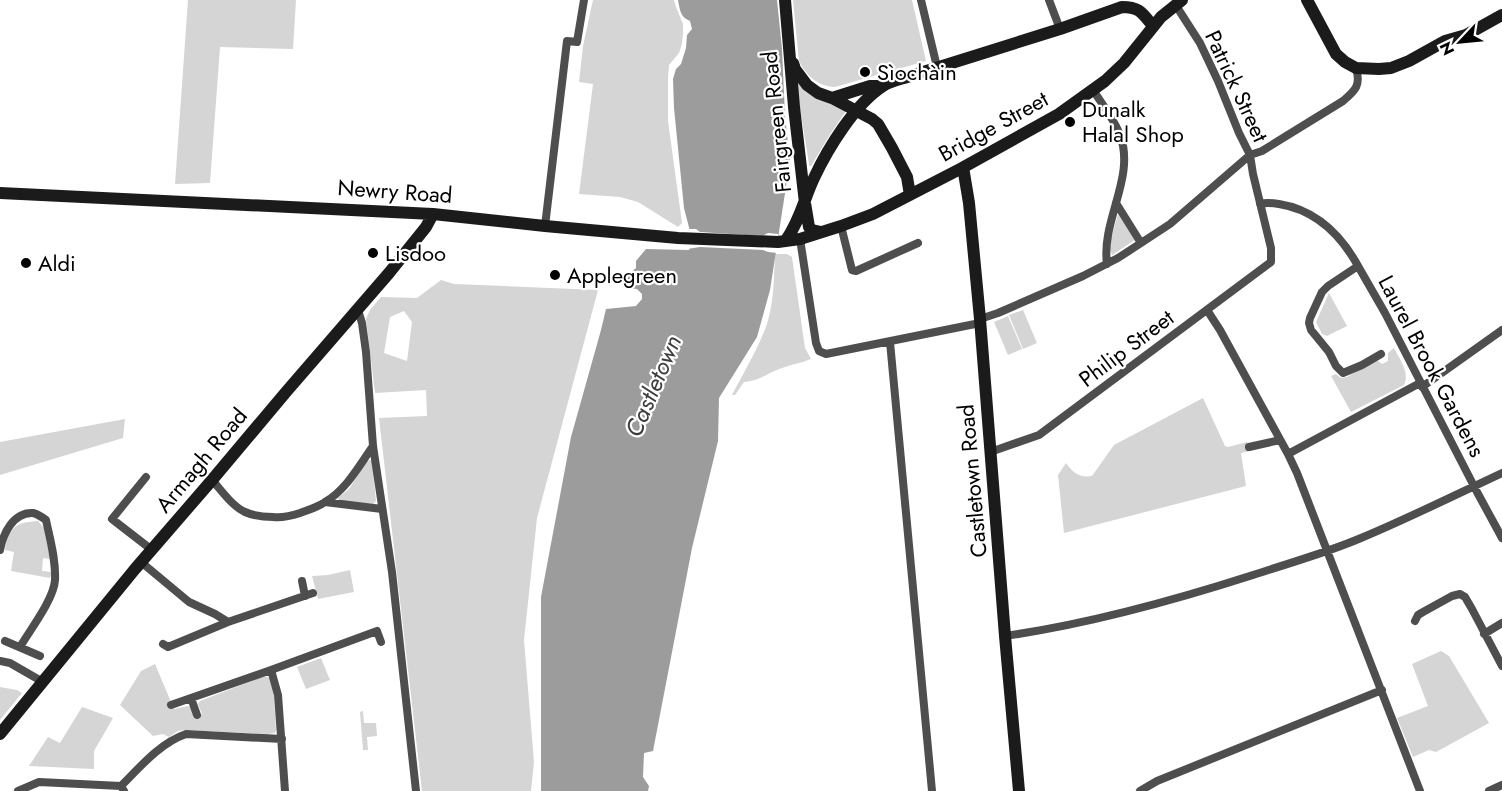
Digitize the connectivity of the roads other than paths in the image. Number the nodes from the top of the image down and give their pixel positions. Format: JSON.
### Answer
{"nodes":[{"id":1,"x":584,"y":0,"type":"edge"},
{"id":2,"x":786,"y":0,"type":"edge"},
{"id":3,"x":921,"y":0,"type":"edge"},
{"id":4,"x":1049,"y":0,"type":"edge"},
{"id":5,"x":1307,"y":0,"type":"edge"},
{"id":6,"x":1179,"y":2,"type":"edge"},
{"id":7,"x":1502,"y":15,"type":"edge"},
{"id":8,"x":1153,"y":26,"type":"junction"},
{"id":9,"x":1060,"y":29,"type":"junction"},
{"id":10,"x":1330,"y":41,"type":"junction"},
{"id":11,"x":790,"y":51,"type":"junction"},
{"id":12,"x":937,"y":67,"type":"junction"},
{"id":13,"x":1356,"y":68,"type":"junction"},
{"id":14,"x":1369,"y":68,"type":"junction"},
{"id":15,"x":883,"y":86,"type":"junction"},
{"id":16,"x":1093,"y":90,"type":"junction"},
{"id":17,"x":832,"y":98,"type":"junction"},
{"id":18,"x":857,"y":111,"type":"junction"},
{"id":19,"x":1250,"y":155,"type":"junction"},
{"id":20,"x":962,"y":168,"type":"junction"},
{"id":21,"x":0,"y":193,"type":"edge"},
{"id":22,"x":910,"y":195,"type":"junction"},
{"id":23,"x":804,"y":203,"type":"junction"},
{"id":24,"x":1116,"y":203,"type":"junction"},
{"id":25,"x":1260,"y":204,"type":"junction"},
{"id":26,"x":433,"y":214,"type":"junction"},
{"id":27,"x":545,"y":226,"type":"junction"},
{"id":28,"x":841,"y":226,"type":"junction"},
{"id":29,"x":821,"y":232,"type":"junction"},
{"id":30,"x":800,"y":239,"type":"junction"},
{"id":31,"x":782,"y":241,"type":"junction"},
{"id":32,"x":918,"y":243,"type":"dead end"},
{"id":33,"x":1141,"y":243,"type":"junction"},
{"id":34,"x":1271,"y":257,"type":"joint"},
{"id":35,"x":1107,"y":264,"type":"junction"},
{"id":36,"x":1358,"y":266,"type":"junction"},
{"id":37,"x":358,"y":310,"type":"junction"},
{"id":38,"x":1207,"y":310,"type":"junction"},
{"id":39,"x":980,"y":321,"type":"junction"},
{"id":40,"x":1502,"y":330,"type":"edge"},
{"id":41,"x":890,"y":342,"type":"junction"},
{"id":42,"x":1381,"y":354,"type":"dead end"},
{"id":43,"x":1421,"y":385,"type":"junction"},
{"id":44,"x":1280,"y":440,"type":"junction"},
{"id":45,"x":373,"y":446,"type":"junction"},
{"id":46,"x":1249,"y":447,"type":"dead end"},
{"id":47,"x":991,"y":450,"type":"junction"},
{"id":48,"x":1288,"y":454,"type":"junction"},
{"id":49,"x":1502,"y":473,"type":"edge"},
{"id":50,"x":147,"y":477,"type":"dead end"},
{"id":51,"x":212,"y":480,"type":"junction"},
{"id":52,"x":1474,"y":486,"type":"junction"},
{"id":53,"x":325,"y":502,"type":"junction"},
{"id":54,"x":382,"y":509,"type":"junction"},
{"id":55,"x":1502,"y":538,"type":"edge"},
{"id":56,"x":0,"y":550,"type":"edge"},
{"id":57,"x":152,"y":550,"type":"junction"},
{"id":58,"x":1327,"y":550,"type":"junction"},
{"id":59,"x":141,"y":562,"type":"junction"},
{"id":60,"x":302,"y":581,"type":"dead end"},
{"id":61,"x":1415,"y":621,"type":"dead end"},
{"id":62,"x":228,"y":622,"type":"junction"},
{"id":63,"x":1502,"y":624,"type":"edge"},
{"id":64,"x":1484,"y":634,"type":"junction"},
{"id":65,"x":1005,"y":636,"type":"junction"},
{"id":66,"x":5,"y":640,"type":"dead end"},
{"id":67,"x":381,"y":642,"type":"dead end"},
{"id":68,"x":163,"y":644,"type":"dead end"},
{"id":69,"x":20,"y":647,"type":"junction"},
{"id":70,"x":40,"y":656,"type":"dead end"},
{"id":71,"x":0,"y":661,"type":"edge"},
{"id":72,"x":1502,"y":666,"type":"edge"},
{"id":73,"x":272,"y":669,"type":"junction"},
{"id":74,"x":43,"y":681,"type":"junction"},
{"id":75,"x":1382,"y":690,"type":"junction"},
{"id":76,"x":191,"y":698,"type":"junction"},
{"id":77,"x":171,"y":705,"type":"dead end"},
{"id":78,"x":197,"y":716,"type":"dead end"},
{"id":79,"x":0,"y":734,"type":"edge"},
{"id":80,"x":282,"y":739,"type":"junction"},
{"id":81,"x":1502,"y":785,"type":"edge"},
{"id":82,"x":31,"y":788,"type":"edge"},
{"id":83,"x":122,"y":789,"type":"edge"},
{"id":84,"x":18,"y":791,"type":"edge"},
{"id":85,"x":285,"y":791,"type":"edge"},
{"id":86,"x":416,"y":791,"type":"edge"},
{"id":87,"x":932,"y":791,"type":"edge"},
{"id":88,"x":1018,"y":791,"type":"edge"},
{"id":89,"x":1140,"y":791,"type":"edge"},
{"id":90,"x":1420,"y":791,"type":"edge"},
{"id":91,"x":1489,"y":791,"type":"edge"}],
"edges":[{"from":1,"to":27,"type":"street"},
{"from":2,"to":11,"type":"main road","name":"Fairgreen Road"},
{"from":3,"to":12,"type":"street"},
{"from":4,"to":9,"type":"street"},
{"from":5,"to":10,"type":"main road"},
{"from":6,"to":8,"type":"main road","name":"Bridge Street"},
{"from":6,"to":19,"type":"street","name":"Patrick Street"},
{"from":7,"to":14,"type":"main road"},
{"from":8,"to":9,"type":"main road"},
{"from":8,"to":16,"type":"main road","name":"Bridge Street"},
{"from":9,"to":12,"type":"main road"},
{"from":10,"to":13,"type":"main road"},
{"from":10,"to":14,"type":"main road"},
{"from":11,"to":17,"type":"main road"},
{"from":11,"to":23,"type":"main road","name":"Fairgreen Road"},
{"from":12,"to":15,"type":"main road"},
{"from":13,"to":14,"type":"main road"},
{"from":13,"to":19,"type":"street"},
{"from":15,"to":17,"type":"main road"},
{"from":15,"to":18,"type":"main road"},
{"from":16,"to":20,"type":"main road","name":"Bridge Street"},
{"from":16,"to":24,"type":"street"},
{"from":17,"to":18,"type":"main road"},
{"from":18,"to":22,"type":"main road"},
{"from":18,"to":23,"type":"main road"},
{"from":19,"to":25,"type":"street","name":"Patrick Street"},
{"from":19,"to":33,"type":"street"},
{"from":20,"to":22,"type":"main road","name":"Bridge Street"},
{"from":20,"to":39,"type":"main road","name":"Castletown Road"},
{"from":21,"to":26,"type":"main road","name":"Newry Road"},
{"from":22,"to":28,"type":"main road","name":"Bridge Street"},
{"from":23,"to":29,"type":"main road","name":"Fairgreen Road"},
{"from":23,"to":31,"type":"main road"},
{"from":24,"to":33,"type":"street"},
{"from":24,"to":35,"type":"street"},
{"from":25,"to":34,"type":"street","name":"Patrick Street"},
{"from":25,"to":36,"type":"street"},
{"from":26,"to":27,"type":"main road","name":"Newry Road"},
{"from":26,"to":37,"type":"main road","name":"Armagh Road"},
{"from":27,"to":31,"type":"main road","name":"Newry Road"},
{"from":28,"to":29,"type":"main road","name":"Bridge Street"},
{"from":28,"to":32,"type":"street"},
{"from":29,"to":30,"type":"main road","name":"Bridge Street"},
{"from":30,"to":31,"type":"main road","name":"Newry Road"},
{"from":30,"to":41,"type":"street"},
{"from":33,"to":35,"type":"street"},
{"from":34,"to":38,"type":"street","name":"Philip Street"},
{"from":35,"to":39,"type":"street"},
{"from":36,"to":42,"type":"street","name":"Laurel Brook Gardens"},
{"from":36,"to":43,"type":"street","name":"Laurel Brook Gardens"},
{"from":37,"to":45,"type":"street"},
{"from":37,"to":51,"type":"main road","name":"Armagh Road"},
{"from":38,"to":44,"type":"street"},
{"from":38,"to":47,"type":"street","name":"Philip Street"},
{"from":39,"to":41,"type":"street"},
{"from":39,"to":47,"type":"main road","name":"Castletown Road"},
{"from":40,"to":43,"type":"street"},
{"from":41,"to":87,"type":"street"},
{"from":43,"to":48,"type":"street"},
{"from":43,"to":52,"type":"street","name":"Laurel Brook Gardens"},
{"from":44,"to":46,"type":"street"},
{"from":44,"to":48,"type":"street"},
{"from":45,"to":53,"type":"street"},
{"from":45,"to":54,"type":"street"},
{"from":47,"to":65,"type":"main road","name":"Castletown Road"},
{"from":48,"to":58,"type":"street"},
{"from":49,"to":52,"type":"street"},
{"from":50,"to":57,"type":"street"},
{"from":51,"to":53,"type":"street"},
{"from":51,"to":57,"type":"main road","name":"Armagh Road"},
{"from":52,"to":55,"type":"street","name":"Laurel Brook Gardens"},
{"from":52,"to":58,"type":"street"},
{"from":53,"to":54,"type":"street"},
{"from":54,"to":86,"type":"street"},
{"from":56,"to":69,"type":"street"},
{"from":57,"to":59,"type":"main road","name":"Armagh Road"},
{"from":58,"to":65,"type":"street"},
{"from":58,"to":75,"type":"street"},
{"from":59,"to":62,"type":"street"},
{"from":59,"to":74,"type":"main road","name":"Armagh Road"},
{"from":60,"to":62,"type":"street"},
{"from":61,"to":64,"type":"street"},
{"from":62,"to":68,"type":"street"},
{"from":63,"to":64,"type":"street"},
{"from":64,"to":72,"type":"street"},
{"from":65,"to":88,"type":"main road","name":"Castletown Road"},
{"from":66,"to":69,"type":"street"},
{"from":67,"to":73,"type":"street"},
{"from":69,"to":70,"type":"street"},
{"from":71,"to":74,"type":"street"},
{"from":73,"to":76,"type":"street"},
{"from":73,"to":80,"type":"street"},
{"from":74,"to":79,"type":"main road","name":"Armagh Road"},
{"from":75,"to":89,"type":"street"},
{"from":75,"to":90,"type":"street"},
{"from":76,"to":77,"type":"street"},
{"from":76,"to":78,"type":"street"},
{"from":80,"to":83,"type":"street"},
{"from":80,"to":85,"type":"street"},
{"from":81,"to":91,"type":"street"},
{"from":82,"to":83,"type":"street"},
{"from":82,"to":84,"type":"street"}]}
